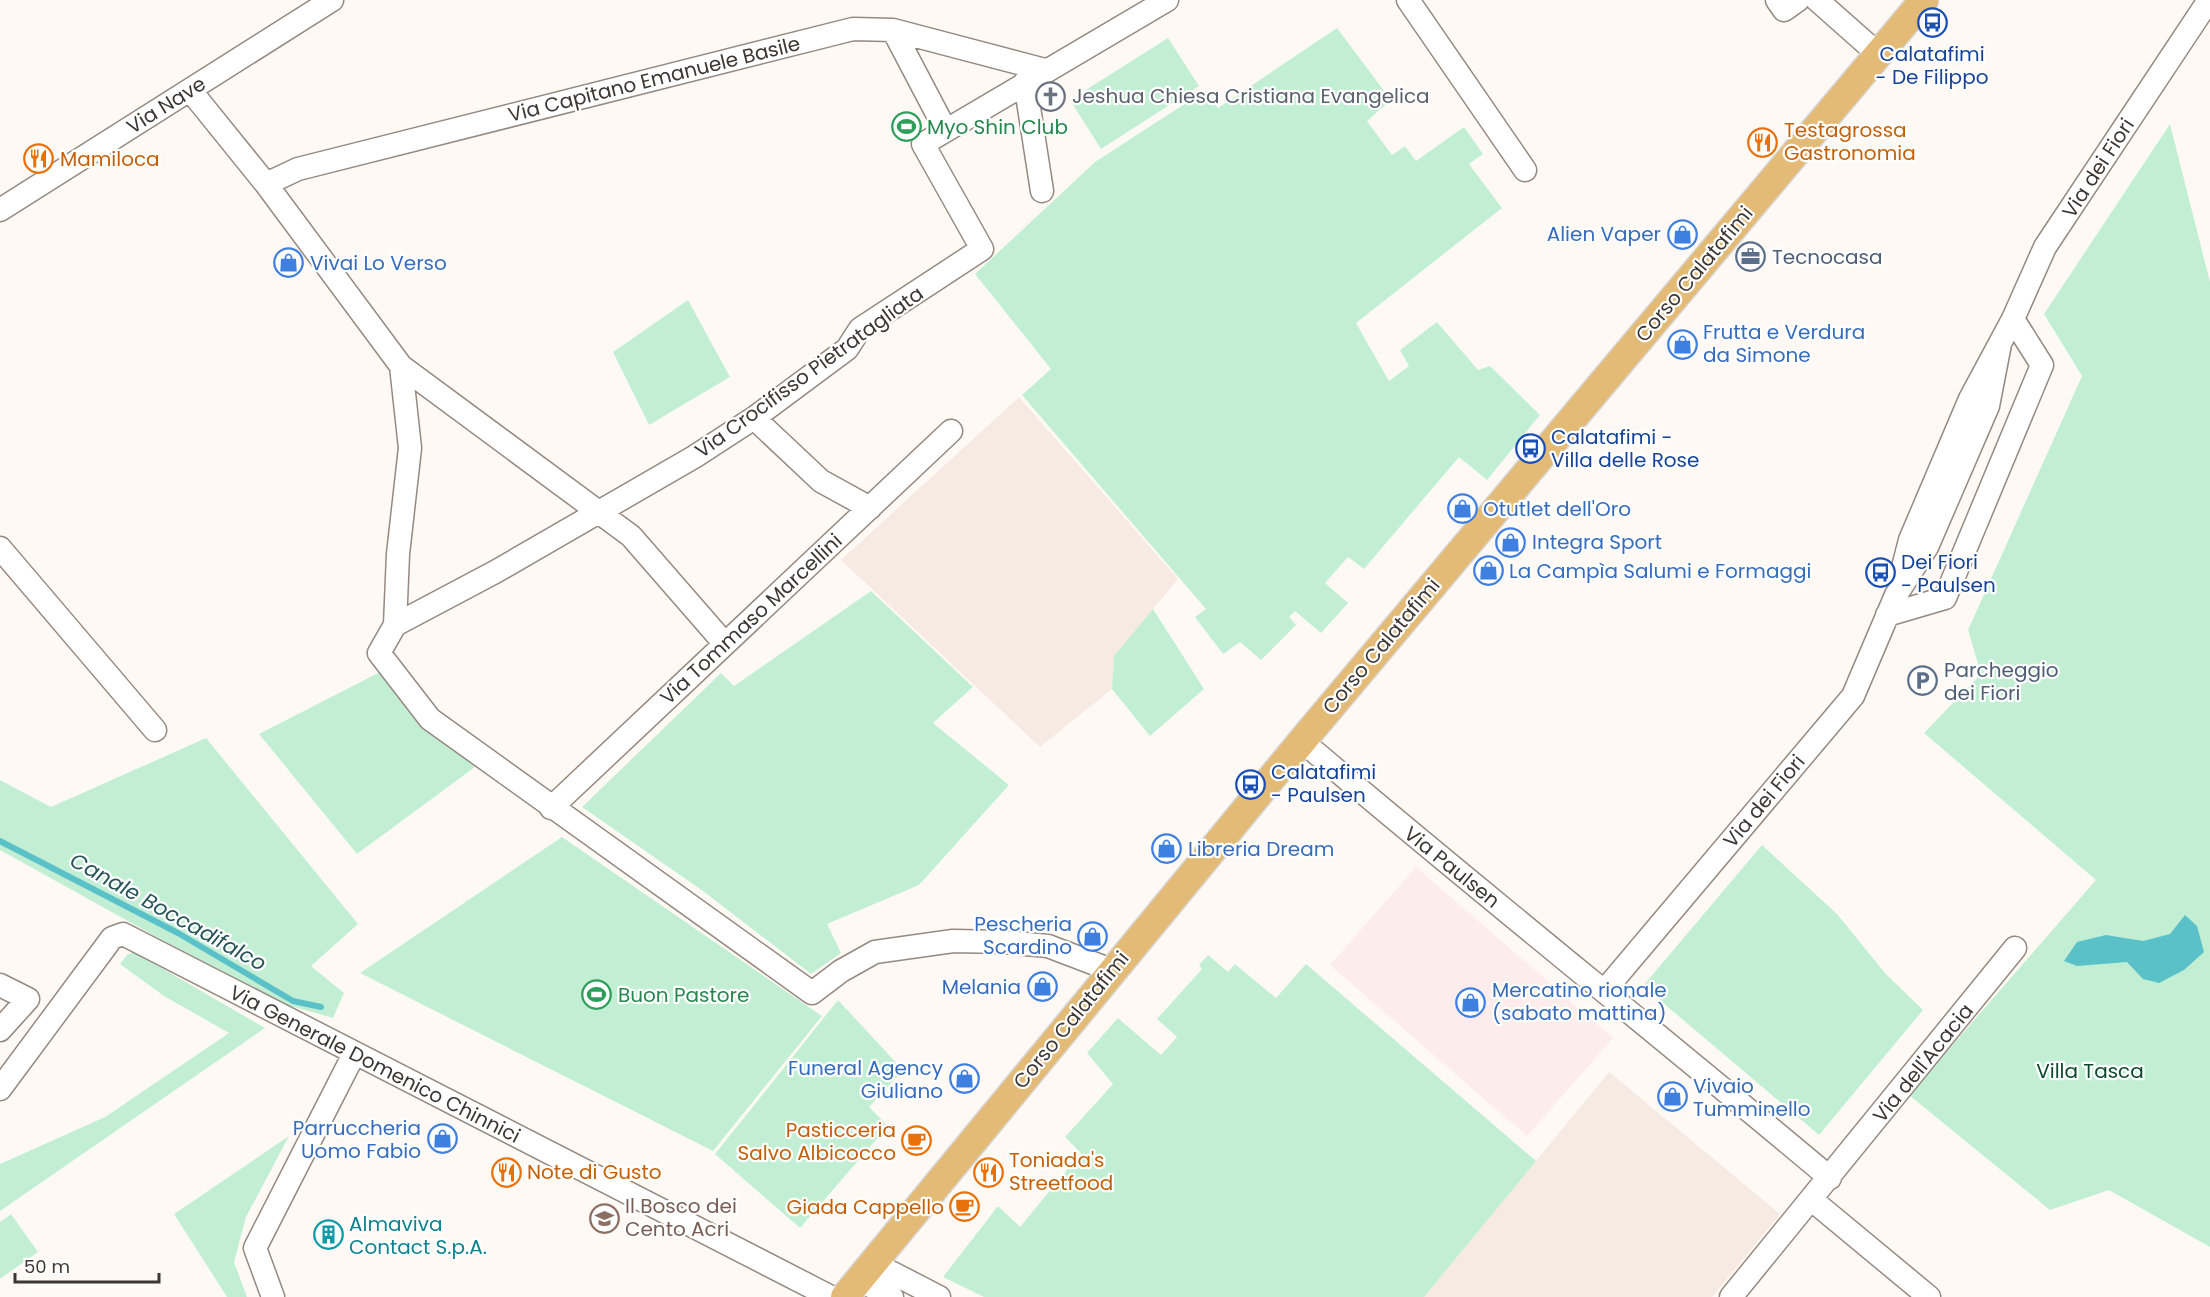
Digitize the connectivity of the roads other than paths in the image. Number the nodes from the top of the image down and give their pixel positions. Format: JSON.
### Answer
{"nodes":[{"id":1,"x":332,"y":0,"type":"edge"},
{"id":2,"x":1167,"y":0,"type":"edge"},
{"id":3,"x":1408,"y":0,"type":"edge"},
{"id":4,"x":1778,"y":0,"type":"edge"},
{"id":5,"x":1798,"y":0,"type":"edge"},
{"id":6,"x":1817,"y":0,"type":"edge"},
{"id":7,"x":1924,"y":0,"type":"edge"},
{"id":8,"x":2209,"y":0,"type":"edge"},
{"id":9,"x":892,"y":30,"type":"junction"},
{"id":10,"x":1878,"y":54,"type":"junction"},
{"id":11,"x":1045,"y":70,"type":"junction"},
{"id":12,"x":1025,"y":82,"type":"junction"},
{"id":13,"x":190,"y":90,"type":"junction"},
{"id":14,"x":945,"y":129,"type":"junction"},
{"id":15,"x":1525,"y":170,"type":"dead end"},
{"id":16,"x":266,"y":184,"type":"junction"},
{"id":17,"x":1042,"y":191,"type":"dead end"},
{"id":18,"x":1,"y":207,"type":"edge"},
{"id":19,"x":2013,"y":319,"type":"junction"},
{"id":20,"x":401,"y":366,"type":"junction"},
{"id":21,"x":754,"y":418,"type":"junction"},
{"id":22,"x":951,"y":431,"type":"dead end"},
{"id":23,"x":870,"y":508,"type":"junction"},
{"id":24,"x":597,"y":513,"type":"junction"},
{"id":25,"x":0,"y":548,"type":"edge"},
{"id":26,"x":1892,"y":605,"type":"junction"},
{"id":27,"x":395,"y":625,"type":"junction"},
{"id":28,"x":724,"y":644,"type":"junction"},
{"id":29,"x":155,"y":730,"type":"dead end"},
{"id":30,"x":1302,"y":741,"type":"junction"},
{"id":31,"x":551,"y":808,"type":"junction"},
{"id":32,"x":2015,"y":948,"type":"dead end"},
{"id":33,"x":1112,"y":970,"type":"junction"},
{"id":34,"x":0,"y":985,"type":"edge"},
{"id":35,"x":1605,"y":990,"type":"junction"},
{"id":36,"x":0,"y":1030,"type":"edge"},
{"id":37,"x":354,"y":1054,"type":"junction"},
{"id":38,"x":0,"y":1089,"type":"edge"},
{"id":39,"x":1830,"y":1178,"type":"junction"},
{"id":40,"x":1812,"y":1200,"type":"junction"},
{"id":41,"x":859,"y":1280,"type":"edge"},
{"id":42,"x":273,"y":1297,"type":"edge"},
{"id":43,"x":831,"y":1297,"type":"edge"},
{"id":44,"x":892,"y":1297,"type":"edge"},
{"id":45,"x":939,"y":1297,"type":"edge"},
{"id":46,"x":1731,"y":1297,"type":"edge"},
{"id":47,"x":1929,"y":1297,"type":"edge"}],
"edges":[{"from":1,"to":13,"type":"street","name":"Via Nave"},
{"from":2,"to":11,"type":"street","name":"Via Crocifisso Pietratagliata"},
{"from":3,"to":15,"type":"street"},
{"from":4,"to":5,"type":"street"},
{"from":6,"to":10,"type":"street"},
{"from":7,"to":10,"type":"main road","name":"Corso Calatafimi"},
{"from":8,"to":19,"type":"street","name":"Via dei Fiori"},
{"from":9,"to":11,"type":"street","name":"Via Capitano Emanuele Basile"},
{"from":9,"to":14,"type":"street"},
{"from":9,"to":16,"type":"street","name":"Via Capitano Emanuele Basile"},
{"from":10,"to":30,"type":"main road","name":"Corso Calatafimi"},
{"from":11,"to":12,"type":"street","name":"Via Crocifisso Pietratagliata"},
{"from":12,"to":14,"type":"street","name":"Via Crocifisso Pietratagliata"},
{"from":12,"to":17,"type":"street"},
{"from":13,"to":16,"type":"street"},
{"from":13,"to":18,"type":"street","name":"Via Nave"},
{"from":14,"to":21,"type":"street","name":"Via Crocifisso Pietratagliata"},
{"from":16,"to":20,"type":"street"},
{"from":19,"to":26,"type":"street","name":"Via dei Fiori"},
{"from":19,"to":26,"type":"street"},
{"from":20,"to":24,"type":"street"},
{"from":20,"to":27,"type":"street"},
{"from":21,"to":23,"type":"street"},
{"from":21,"to":24,"type":"street","name":"Via Crocifisso Pietratagliata"},
{"from":22,"to":23,"type":"street","name":"Via Tommaso Marcellini"},
{"from":23,"to":28,"type":"street","name":"Via Tommaso Marcellini"},
{"from":24,"to":27,"type":"street","name":"Via Crocifisso Pietratagliata"},
{"from":24,"to":28,"type":"street"},
{"from":25,"to":29,"type":"street"},
{"from":26,"to":35,"type":"street","name":"Via dei Fiori"},
{"from":27,"to":31,"type":"street"},
{"from":28,"to":31,"type":"street","name":"Via Tommaso Marcellini"},
{"from":30,"to":33,"type":"main road","name":"Corso Calatafimi"},
{"from":30,"to":35,"type":"street","name":"Via Paulsen"},
{"from":31,"to":33,"type":"street"},
{"from":32,"to":39,"type":"street","name":"Via dell'Acacia"},
{"from":33,"to":41,"type":"main road","name":"Corso Calatafimi"},
{"from":34,"to":36,"type":"street"},
{"from":35,"to":39,"type":"street","name":"Via Paulsen"},
{"from":37,"to":38,"type":"street","name":"Via Generale Domenico Chinnici"},
{"from":37,"to":42,"type":"street"},
{"from":37,"to":43,"type":"street","name":"Via Generale Domenico Chinnici"},
{"from":39,"to":40,"type":"street","name":"Via dell'Acacia"},
{"from":40,"to":46,"type":"street","name":"Via dell'Acacia"},
{"from":40,"to":47,"type":"street"},
{"from":41,"to":44,"type":"street"},
{"from":41,"to":45,"type":"street"}]}
